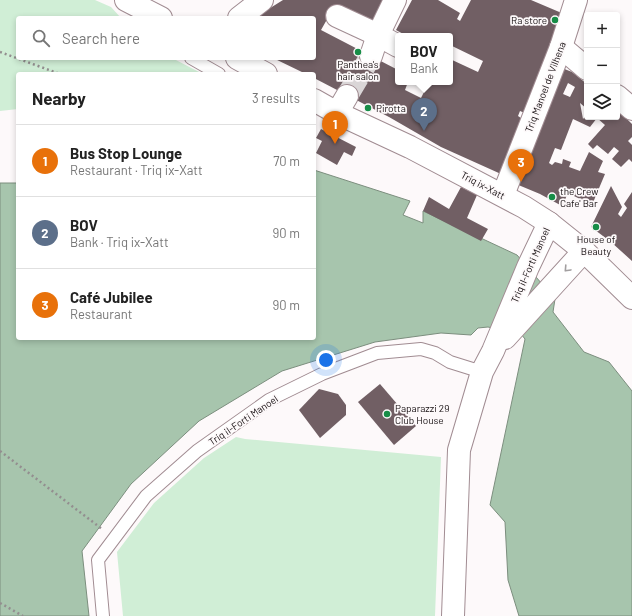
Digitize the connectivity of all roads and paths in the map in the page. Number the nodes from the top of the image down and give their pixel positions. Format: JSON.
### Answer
{"nodes":[{"id":1,"x":119,"y":0,"type":"edge"},
{"id":2,"x":126,"y":0,"type":"edge"},
{"id":3,"x":262,"y":0,"type":"edge"},
{"id":4,"x":395,"y":0,"type":"edge"},
{"id":5,"x":569,"y":2,"type":"edge"},
{"id":6,"x":133,"y":16,"type":"edge"},
{"id":7,"x":157,"y":16,"type":"edge"},
{"id":8,"x":242,"y":16,"type":"edge"},
{"id":9,"x":337,"y":16,"type":"dead end"},
{"id":10,"x":378,"y":34,"type":"junction"},
{"id":11,"x":395,"y":44,"type":"edge"},
{"id":12,"x":561,"y":47,"type":"junction"},
{"id":13,"x":0,"y":52,"type":"edge"},
{"id":14,"x":372,"y":56,"type":"tunnel mouth"},
{"id":15,"x":16,"y":58,"type":"edge"},
{"id":16,"x":22,"y":60,"type":"edge"},
{"id":17,"x":194,"y":60,"type":"edge"},
{"id":18,"x":241,"y":60,"type":"edge"},
{"id":19,"x":584,"y":66,"type":"edge"},
{"id":20,"x":55,"y":72,"type":"edge"},
{"id":21,"x":216,"y":72,"type":"edge"},
{"id":22,"x":262,"y":72,"type":"edge"},
{"id":23,"x":620,"y":99,"type":"edge"},
{"id":24,"x":316,"y":100,"type":"edge"},
{"id":25,"x":632,"y":109,"type":"edge"},
{"id":26,"x":503,"y":195,"type":"junction"},
{"id":27,"x":549,"y":223,"type":"junction"},
{"id":28,"x":584,"y":251,"type":"junction"},
{"id":29,"x":632,"y":298,"type":"edge"},
{"id":30,"x":493,"y":351,"type":"junction"},
{"id":31,"x":482,"y":372,"type":"junction"},
{"id":32,"x":0,"y":452,"type":"edge"},
{"id":33,"x":105,"y":531,"type":"dead end"},
{"id":34,"x":0,"y":602,"type":"edge"},
{"id":35,"x":23,"y":616,"type":"edge"},
{"id":36,"x":103,"y":616,"type":"edge"},
{"id":37,"x":453,"y":616,"type":"edge"}],
"edges":[{"from":1,"to":6,"type":"lane"},
{"from":2,"to":7,"type":"street"},
{"from":3,"to":8,"type":"street"},
{"from":4,"to":10,"type":"street"},
{"from":5,"to":12,"type":"street","name":"Triq Manoel de Vilhena"},
{"from":9,"to":10,"type":"street"},
{"from":10,"to":11,"type":"street"},
{"from":10,"to":14,"type":"street"},
{"from":12,"to":19,"type":"street"},
{"from":12,"to":26,"type":"street","name":"Triq Manoel de Vilhena"},
{"from":13,"to":15,"type":"path"},
{"from":16,"to":20,"type":"path"},
{"from":17,"to":21,"type":"lane"},
{"from":18,"to":22,"type":"street"},
{"from":23,"to":25,"type":"street"},
{"from":24,"to":26,"type":"street","name":"Triq ix-Xatt"},
{"from":26,"to":27,"type":"street","name":"Triq ix-Xatt"},
{"from":27,"to":28,"type":"street","name":"Triq ix-Xatt"},
{"from":27,"to":30,"type":"street","name":"Triq il-Forti Manoel"},
{"from":28,"to":29,"type":"street","name":"Triq ix-Xatt"},
{"from":28,"to":30,"type":"street","name":"Triq il-Forti Manoel","one_way":true},
{"from":30,"to":31,"type":"street","name":"Triq il-Forti Manoel"},
{"from":31,"to":36,"type":"lane","name":"Triq il-Forti Manoel"},
{"from":31,"to":37,"type":"street","name":"Triq il-Forti Manoel"},
{"from":32,"to":33,"type":"path"},
{"from":34,"to":35,"type":"path"}]}
